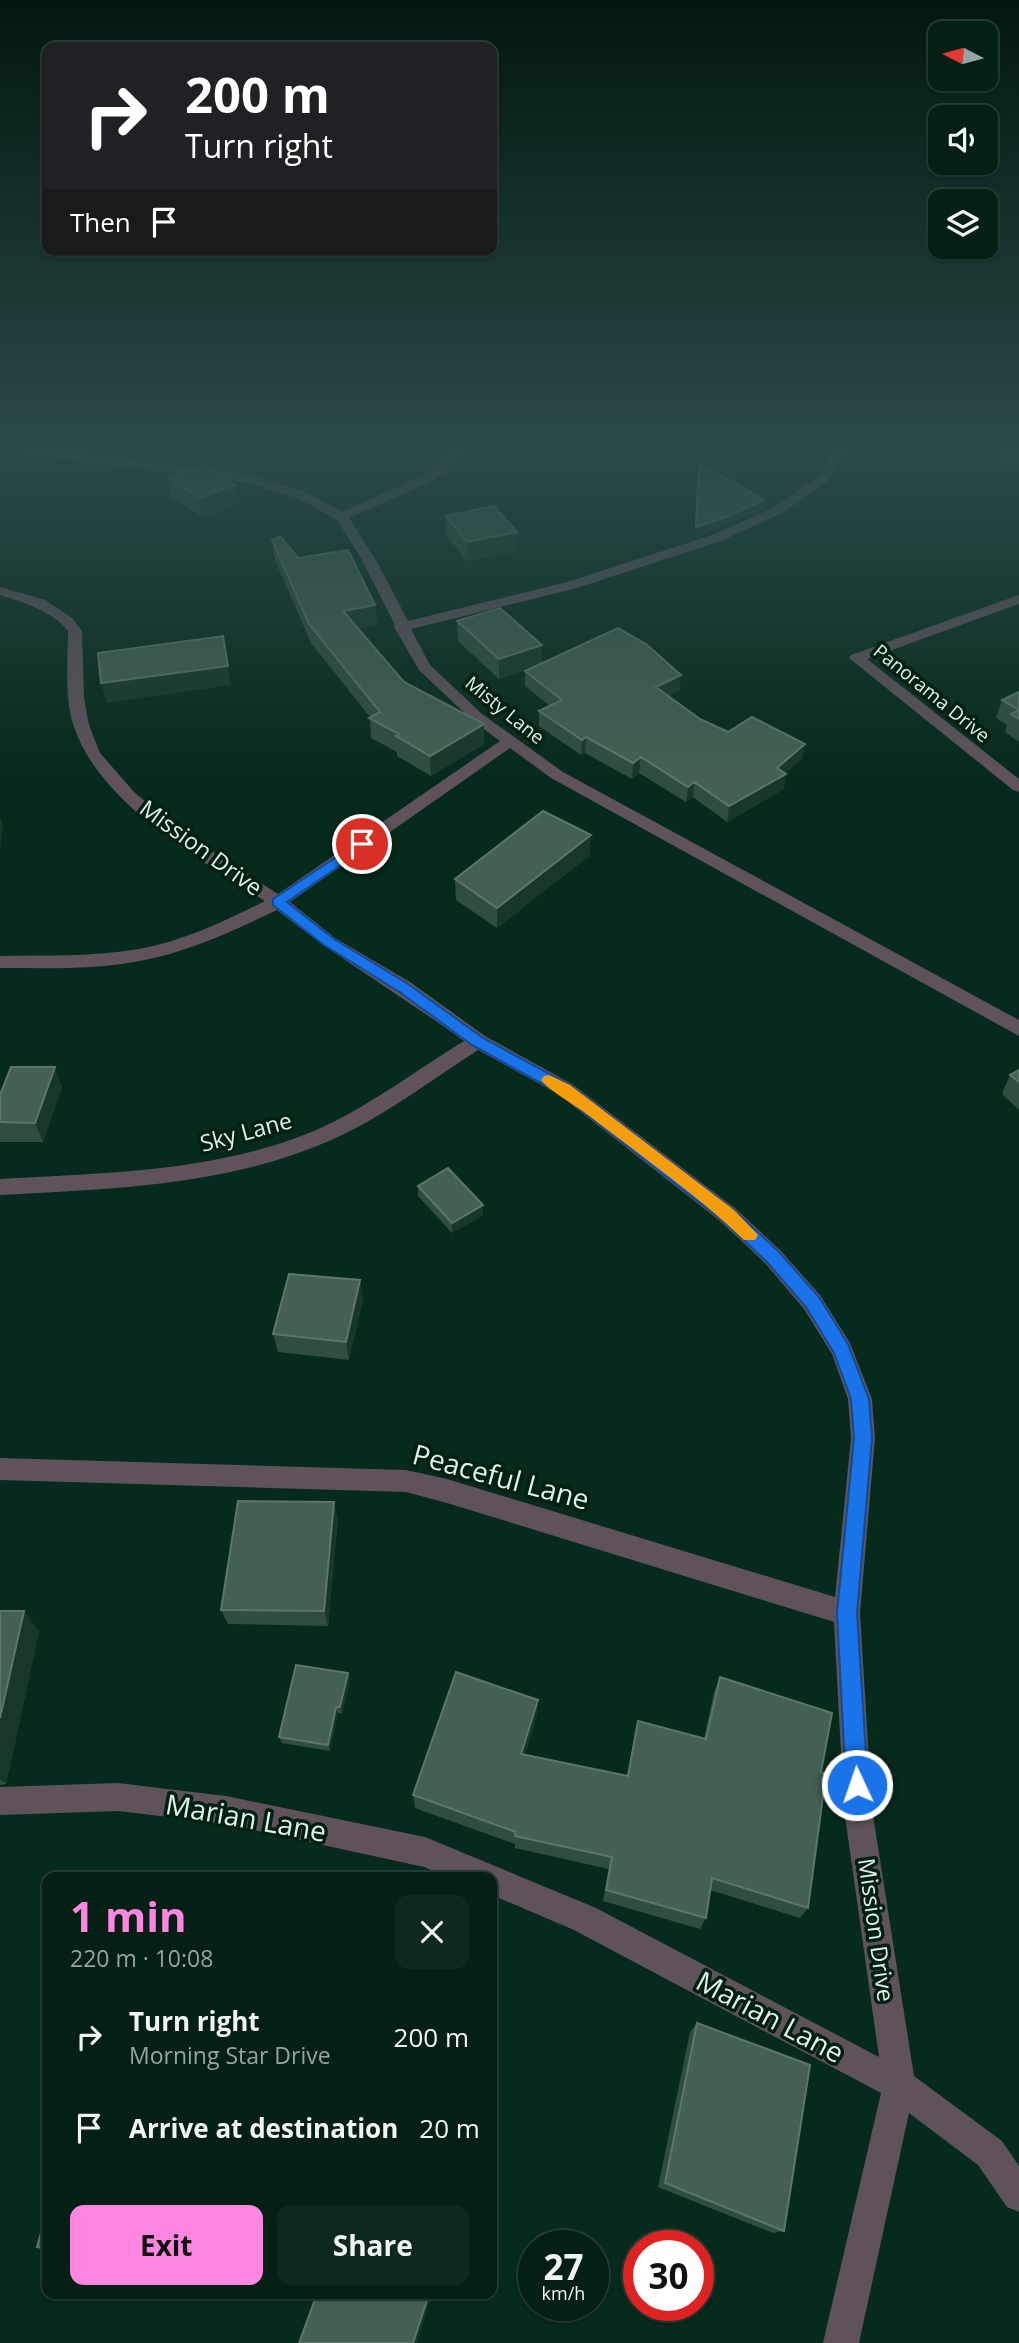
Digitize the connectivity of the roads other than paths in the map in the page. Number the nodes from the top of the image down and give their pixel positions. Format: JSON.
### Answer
{"nodes":[{"id":1,"x":367,"y":557,"type":"edge"},
{"id":2,"x":660,"y":557,"type":"edge"},
{"id":3,"x":0,"y":591,"type":"edge"},
{"id":4,"x":1019,"y":600,"type":"edge"},
{"id":5,"x":401,"y":627,"type":"junction"},
{"id":6,"x":510,"y":741,"type":"junction"},
{"id":7,"x":1019,"y":787,"type":"edge"},
{"id":8,"x":278,"y":902,"type":"junction"},
{"id":9,"x":0,"y":962,"type":"edge"},
{"id":10,"x":1019,"y":1029,"type":"edge"},
{"id":11,"x":478,"y":1041,"type":"junction"},
{"id":12,"x":0,"y":1187,"type":"edge"},
{"id":13,"x":0,"y":1469,"type":"edge"},
{"id":14,"x":847,"y":1613,"type":"junction"},
{"id":15,"x":0,"y":1801,"type":"edge"},
{"id":16,"x":472,"y":1872,"type":"edge"},
{"id":17,"x":497,"y":1882,"type":"edge"},
{"id":18,"x":898,"y":2085,"type":"junction"},
{"id":19,"x":1019,"y":2194,"type":"edge"},
{"id":20,"x":841,"y":2343,"type":"edge"}],
"edges":[{"from":1,"to":5,"type":"street","name":"Misty Lane"},
{"from":2,"to":5,"type":"street"},
{"from":3,"to":8,"type":"street","name":"Mission Drive"},
{"from":4,"to":7,"type":"street","name":"Panorama Drive"},
{"from":5,"to":6,"type":"street","name":"Misty Lane"},
{"from":6,"to":8,"type":"street"},
{"from":6,"to":10,"type":"street","name":"Misty Lane"},
{"from":8,"to":9,"type":"street"},
{"from":8,"to":11,"type":"street","name":"Mission Drive"},
{"from":11,"to":12,"type":"street","name":"Sky Lane"},
{"from":11,"to":14,"type":"street","name":"Mission Drive"},
{"from":13,"to":14,"type":"street","name":"Peaceful Lane"},
{"from":14,"to":18,"type":"street","name":"Mission Drive"},
{"from":15,"to":16,"type":"street","name":"Marian Lane"},
{"from":17,"to":18,"type":"street","name":"Marian Lane"},
{"from":18,"to":19,"type":"street","name":"Marian Lane"},
{"from":18,"to":20,"type":"street","name":"Mission Drive"}]}
